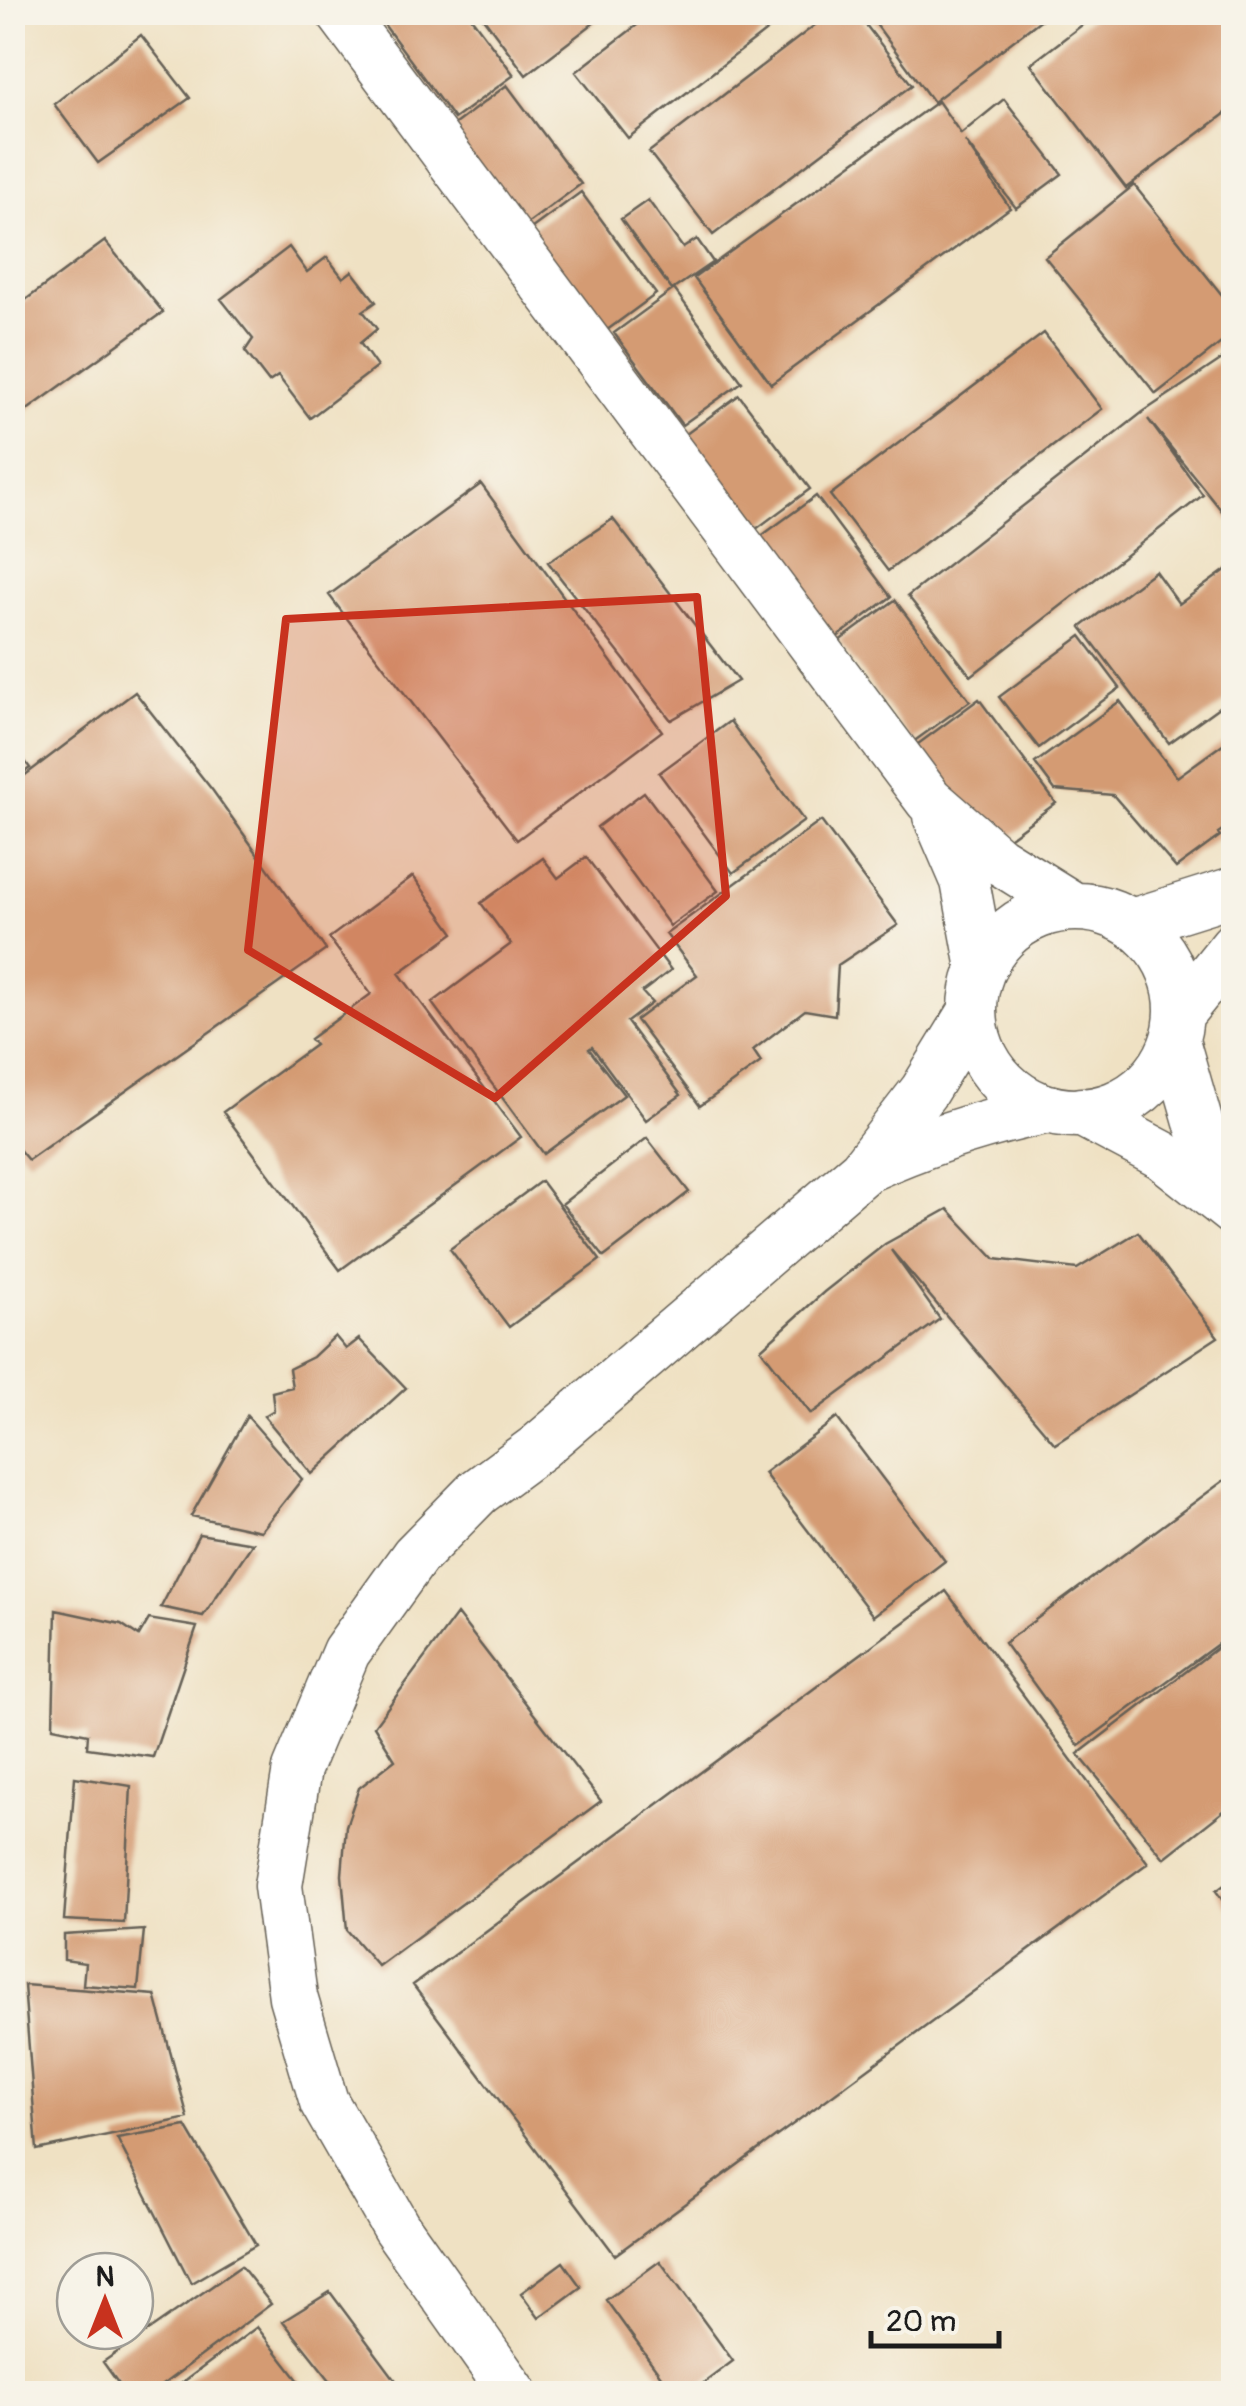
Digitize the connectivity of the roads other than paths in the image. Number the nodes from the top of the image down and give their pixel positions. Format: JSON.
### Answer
{"nodes":[{"id":1,"x":340,"y":12,"type":"edge"},
{"id":2,"x":929,"y":800,"type":"junction"},
{"id":3,"x":1234,"y":891,"type":"edge"},
{"id":4,"x":1074,"y":907,"type":"junction"},
{"id":5,"x":1132,"y":923,"type":"junction"},
{"id":6,"x":1234,"y":946,"type":"edge"},
{"id":7,"x":977,"y":990,"type":"junction"},
{"id":8,"x":1177,"y":1027,"type":"junction"},
{"id":9,"x":1065,"y":1111,"type":"junction"},
{"id":10,"x":862,"y":1171,"type":"junction"},
{"id":11,"x":1234,"y":1212,"type":"edge"},
{"id":12,"x":514,"y":2394,"type":"edge"}],
"edges":[{"from":1,"to":2,"type":"street"},
{"from":2,"to":4,"type":"street"},
{"from":2,"to":7,"type":"street"},
{"from":3,"to":5,"type":"street"},
{"from":4,"to":5,"type":"street"},
{"from":4,"to":7,"type":"street"},
{"from":5,"to":8,"type":"street"},
{"from":6,"to":8,"type":"street"},
{"from":7,"to":9,"type":"street"},
{"from":7,"to":10,"type":"street"},
{"from":8,"to":9,"type":"street"},
{"from":8,"to":11,"type":"street"},
{"from":9,"to":10,"type":"street"},
{"from":9,"to":11,"type":"street"},
{"from":10,"to":12,"type":"street"}]}
